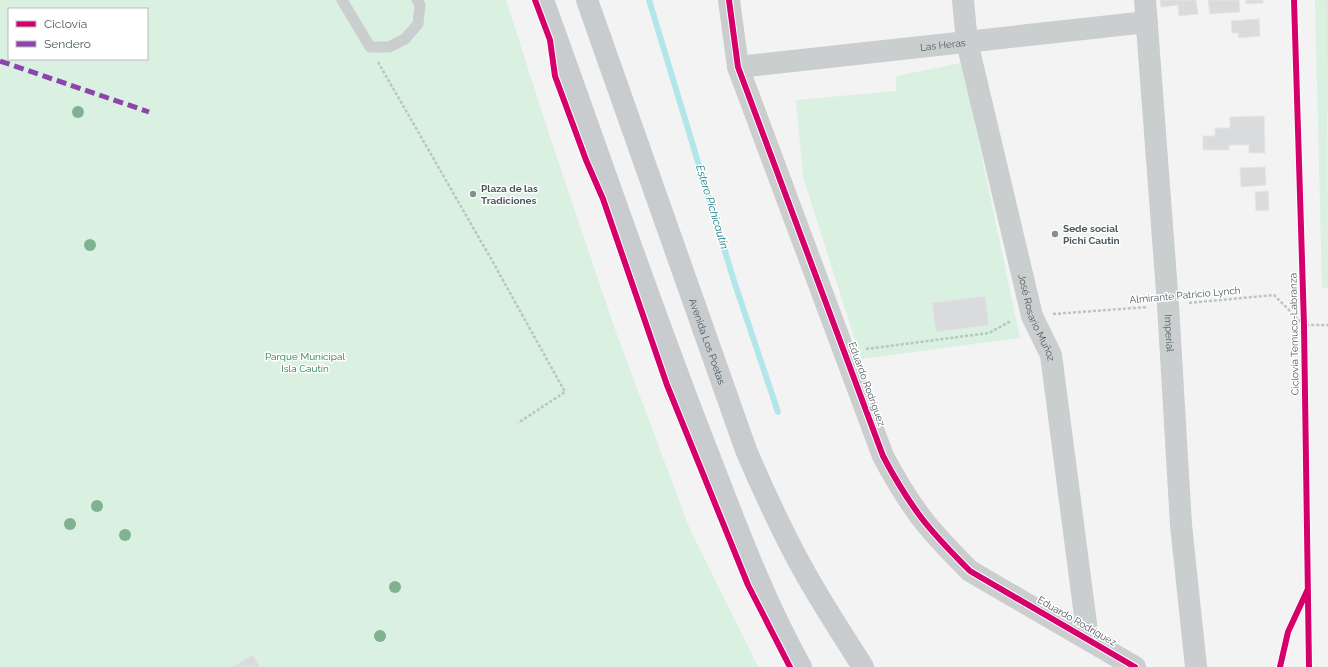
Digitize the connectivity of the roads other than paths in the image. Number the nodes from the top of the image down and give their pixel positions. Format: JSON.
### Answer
{"nodes":[{"id":1,"x":342,"y":0,"type":"edge"},
{"id":2,"x":417,"y":0,"type":"edge"},
{"id":3,"x":543,"y":0,"type":"edge"},
{"id":4,"x":588,"y":0,"type":"edge"},
{"id":5,"x":729,"y":0,"type":"edge"},
{"id":6,"x":963,"y":0,"type":"edge"},
{"id":7,"x":1145,"y":0,"type":"edge"},
{"id":8,"x":1147,"y":22,"type":"junction"},
{"id":9,"x":967,"y":42,"type":"junction"},
{"id":10,"x":738,"y":67,"type":"junction"},
{"id":11,"x":1088,"y":639,"type":"junction"},
{"id":12,"x":801,"y":667,"type":"edge"},
{"id":13,"x":863,"y":667,"type":"edge"},
{"id":14,"x":1135,"y":667,"type":"edge"},
{"id":15,"x":1196,"y":667,"type":"edge"}],
"edges":[{"from":1,"to":2,"type":"lane"},
{"from":3,"to":12,"type":"main road"},
{"from":4,"to":13,"type":"main road","name":"Avenida Los Poetas"},
{"from":5,"to":10,"type":"street","name":"Eduardo Rodríguez"},
{"from":6,"to":9,"type":"street","name":"José Rosario Muñoz"},
{"from":7,"to":8,"type":"street","name":"Imperial"},
{"from":8,"to":9,"type":"street","name":"Las Heras"},
{"from":8,"to":15,"type":"street","name":"Imperial"},
{"from":9,"to":10,"type":"street","name":"Las Heras"},
{"from":9,"to":11,"type":"street","name":"José Rosario Muñoz"},
{"from":10,"to":11,"type":"street","name":"Eduardo Rodríguez"},
{"from":11,"to":14,"type":"street","name":"Eduardo Rodríguez"}]}
